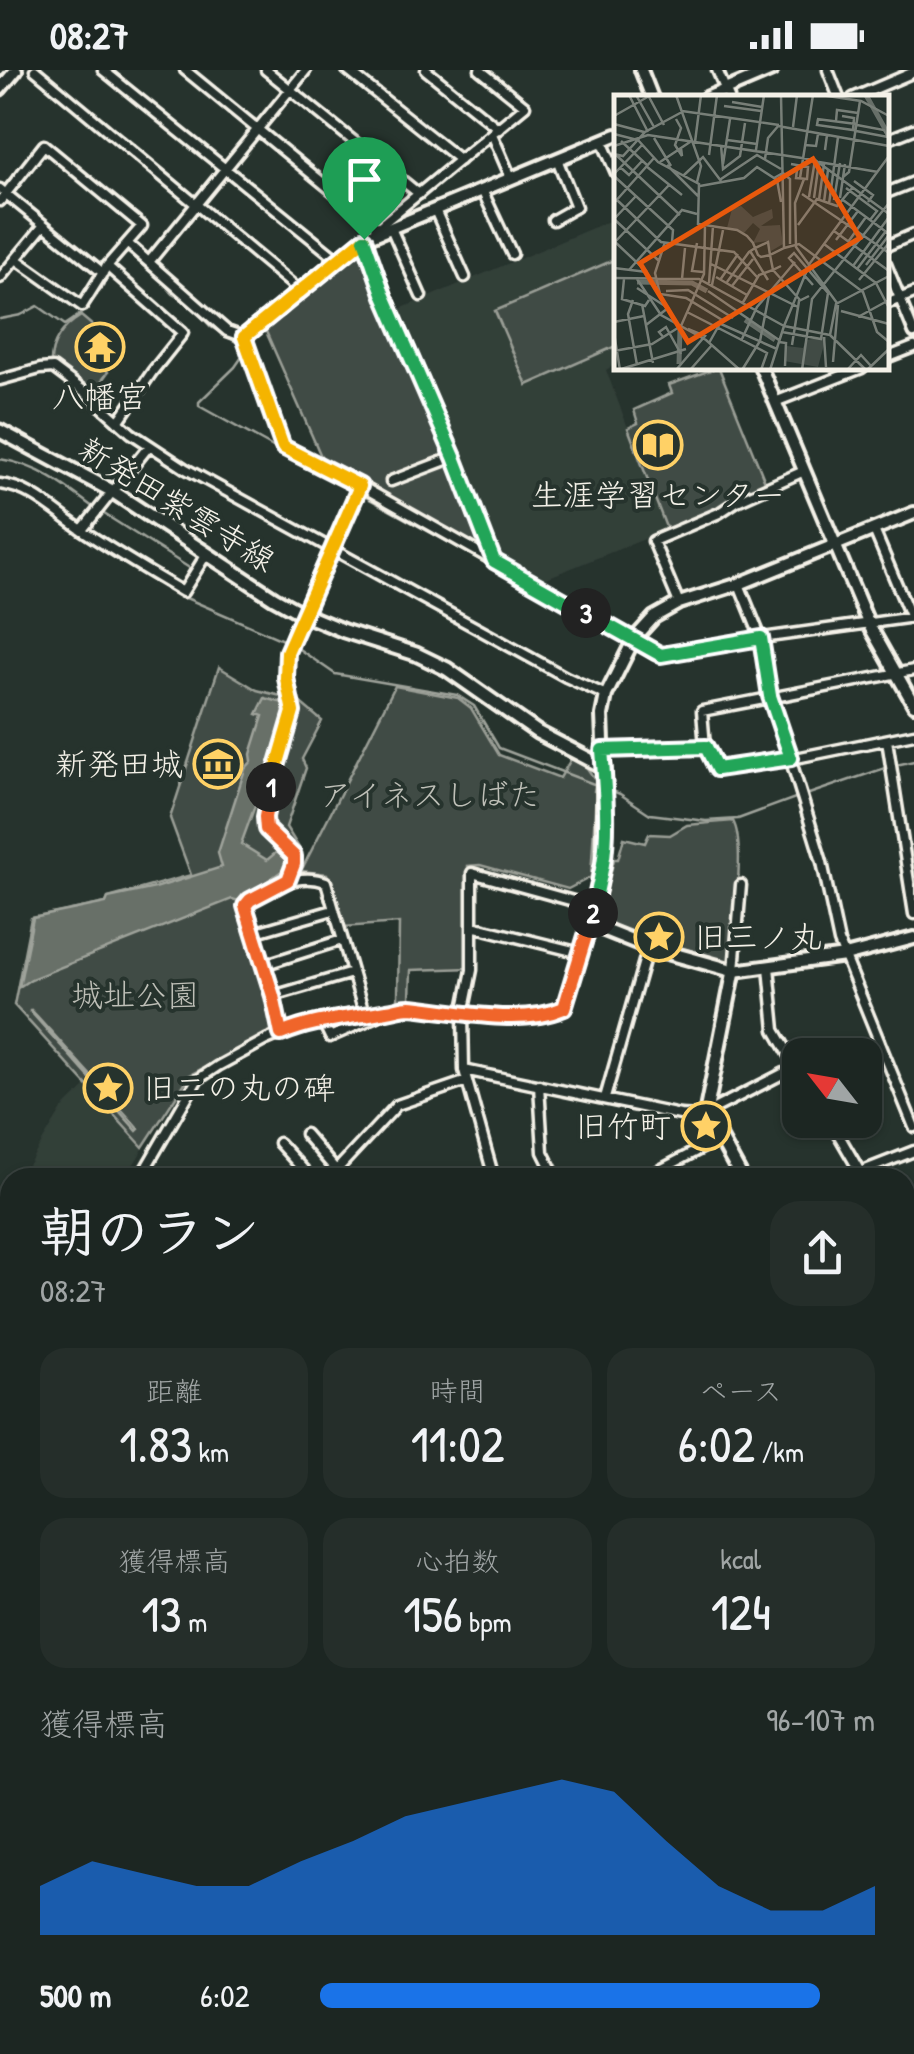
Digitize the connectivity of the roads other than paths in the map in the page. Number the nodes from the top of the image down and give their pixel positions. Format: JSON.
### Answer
{"nodes":[{"id":1,"x":16,"y":70,"type":"edge"},
{"id":2,"x":35,"y":70,"type":"edge"},
{"id":3,"x":104,"y":70,"type":"edge"},
{"id":4,"x":185,"y":70,"type":"edge"},
{"id":5,"x":266,"y":70,"type":"edge"},
{"id":6,"x":306,"y":70,"type":"edge"},
{"id":7,"x":347,"y":70,"type":"edge"},
{"id":8,"x":426,"y":70,"type":"edge"},
{"id":9,"x":480,"y":70,"type":"edge"},
{"id":10,"x":641,"y":70,"type":"edge"},
{"id":11,"x":718,"y":70,"type":"edge"},
{"id":12,"x":772,"y":70,"type":"edge"},
{"id":13,"x":828,"y":70,"type":"edge"},
{"id":14,"x":914,"y":72,"type":"edge"},
{"id":15,"x":0,"y":89,"type":"edge"},
{"id":16,"x":290,"y":89,"type":"junction"},
{"id":17,"x":727,"y":94,"type":"edge"},
{"id":18,"x":651,"y":95,"type":"edge"},
{"id":19,"x":839,"y":95,"type":"edge"},
{"id":20,"x":859,"y":95,"type":"edge"},
{"id":21,"x":257,"y":129,"type":"junction"},
{"id":22,"x":914,"y":129,"type":"edge"},
{"id":23,"x":495,"y":132,"type":"junction"},
{"id":24,"x":614,"y":136,"type":"edge"},
{"id":25,"x":889,"y":139,"type":"edge"},
{"id":26,"x":602,"y":141,"type":"junction"},
{"id":27,"x":558,"y":159,"type":"junction"},
{"id":28,"x":460,"y":160,"type":"junction"},
{"id":29,"x":224,"y":168,"type":"junction"},
{"id":30,"x":614,"y":168,"type":"edge"},
{"id":31,"x":511,"y":178,"type":"junction"},
{"id":32,"x":914,"y":182,"type":"edge"},
{"id":33,"x":482,"y":190,"type":"junction"},
{"id":34,"x":889,"y":192,"type":"edge"},
{"id":35,"x":419,"y":194,"type":"junction"},
{"id":36,"x":2,"y":195,"type":"edge"},
{"id":37,"x":195,"y":202,"type":"junction"},
{"id":38,"x":435,"y":210,"type":"junction"},
{"id":39,"x":552,"y":220,"type":"dead end"},
{"id":40,"x":44,"y":225,"type":"junction"},
{"id":41,"x":378,"y":228,"type":"junction"},
{"id":42,"x":391,"y":228,"type":"junction"},
{"id":43,"x":914,"y":234,"type":"edge"},
{"id":44,"x":364,"y":239,"type":"junction"},
{"id":45,"x":128,"y":244,"type":"junction"},
{"id":46,"x":889,"y":245,"type":"edge"},
{"id":47,"x":512,"y":254,"type":"dead end"},
{"id":48,"x":16,"y":259,"type":"junction"},
{"id":49,"x":338,"y":260,"type":"junction"},
{"id":50,"x":149,"y":262,"type":"junction"},
{"id":51,"x":105,"y":269,"type":"junction"},
{"id":52,"x":889,"y":271,"type":"edge"},
{"id":53,"x":465,"y":277,"type":"dead end"},
{"id":54,"x":0,"y":278,"type":"edge"},
{"id":55,"x":300,"y":292,"type":"junction"},
{"id":56,"x":914,"y":294,"type":"edge"},
{"id":57,"x":421,"y":296,"type":"dead end"},
{"id":58,"x":901,"y":298,"type":"junction"},
{"id":59,"x":889,"y":303,"type":"edge"},
{"id":60,"x":914,"y":334,"type":"edge"},
{"id":61,"x":244,"y":337,"type":"junction"},
{"id":62,"x":914,"y":347,"type":"edge"},
{"id":63,"x":889,"y":357,"type":"edge"},
{"id":64,"x":762,"y":370,"type":"edge"},
{"id":65,"x":857,"y":370,"type":"edge"},
{"id":66,"x":0,"y":380,"type":"edge"},
{"id":67,"x":775,"y":402,"type":"junction"},
{"id":68,"x":118,"y":422,"type":"junction"},
{"id":69,"x":0,"y":430,"type":"edge"},
{"id":70,"x":150,"y":446,"type":"junction"},
{"id":71,"x":454,"y":457,"type":"junction"},
{"id":72,"x":804,"y":471,"type":"junction"},
{"id":73,"x":391,"y":481,"type":"dead end"},
{"id":74,"x":0,"y":484,"type":"edge"},
{"id":75,"x":360,"y":486,"type":"junction"},
{"id":76,"x":112,"y":491,"type":"junction"},
{"id":77,"x":914,"y":513,"type":"edge"},
{"id":78,"x":82,"y":530,"type":"junction"},
{"id":79,"x":874,"y":530,"type":"junction"},
{"id":80,"x":835,"y":546,"type":"junction"},
{"id":81,"x":332,"y":549,"type":"junction"},
{"id":82,"x":207,"y":553,"type":"junction"},
{"id":83,"x":494,"y":561,"type":"junction"},
{"id":84,"x":739,"y":584,"type":"junction"},
{"id":85,"x":679,"y":602,"type":"junction"},
{"id":86,"x":303,"y":614,"type":"junction"},
{"id":87,"x":912,"y":617,"type":"edge"},
{"id":88,"x":869,"y":625,"type":"junction"},
{"id":89,"x":761,"y":638,"type":"junction"},
{"id":90,"x":634,"y":639,"type":"junction"},
{"id":91,"x":914,"y":670,"type":"edge"},
{"id":92,"x":895,"y":674,"type":"junction"},
{"id":93,"x":606,"y":695,"type":"junction"},
{"id":94,"x":770,"y":696,"type":"junction"},
{"id":95,"x":914,"y":705,"type":"edge"},
{"id":96,"x":914,"y":734,"type":"edge"},
{"id":97,"x":886,"y":740,"type":"junction"},
{"id":98,"x":706,"y":747,"type":"junction"},
{"id":99,"x":602,"y":750,"type":"junction"},
{"id":100,"x":791,"y":758,"type":"junction"},
{"id":101,"x":604,"y":767,"type":"junction"},
{"id":102,"x":288,"y":880,"type":"junction"},
{"id":103,"x":740,"y":885,"type":"dead end"},
{"id":104,"x":333,"y":910,"type":"junction"},
{"id":105,"x":914,"y":914,"type":"edge"},
{"id":106,"x":593,"y":918,"type":"junction"},
{"id":107,"x":472,"y":926,"type":"junction"},
{"id":108,"x":254,"y":933,"type":"junction"},
{"id":109,"x":914,"y":938,"type":"edge"},
{"id":110,"x":342,"y":940,"type":"junction"},
{"id":111,"x":648,"y":947,"type":"junction"},
{"id":112,"x":582,"y":953,"type":"junction"},
{"id":113,"x":845,"y":956,"type":"junction"},
{"id":114,"x":263,"y":964,"type":"junction"},
{"id":115,"x":768,"y":968,"type":"junction"},
{"id":116,"x":734,"y":971,"type":"junction"},
{"id":117,"x":352,"y":973,"type":"junction"},
{"id":118,"x":273,"y":996,"type":"junction"},
{"id":119,"x":386,"y":1012,"type":"junction"},
{"id":120,"x":364,"y":1013,"type":"junction"},
{"id":121,"x":463,"y":1014,"type":"junction"},
{"id":122,"x":322,"y":1020,"type":"junction"},
{"id":123,"x":281,"y":1034,"type":"junction"},
{"id":124,"x":782,"y":1043,"type":"edge"},
{"id":125,"x":464,"y":1070,"type":"junction"},
{"id":126,"x":782,"y":1077,"type":"edge"},
{"id":127,"x":467,"y":1081,"type":"junction"},
{"id":128,"x":539,"y":1085,"type":"junction"},
{"id":129,"x":605,"y":1098,"type":"junction"},
{"id":130,"x":706,"y":1112,"type":"junction"},
{"id":131,"x":913,"y":1124,"type":"edge"},
{"id":132,"x":305,"y":1134,"type":"dead end"},
{"id":133,"x":840,"y":1138,"type":"edge"},
{"id":134,"x":719,"y":1139,"type":"junction"},
{"id":135,"x":279,"y":1143,"type":"dead end"},
{"id":136,"x":914,"y":1151,"type":"edge"},
{"id":137,"x":146,"y":1168,"type":"edge"},
{"id":138,"x":302,"y":1168,"type":"edge"},
{"id":139,"x":329,"y":1168,"type":"edge"},
{"id":140,"x":339,"y":1168,"type":"edge"},
{"id":141,"x":491,"y":1168,"type":"edge"},
{"id":142,"x":551,"y":1168,"type":"edge"},
{"id":143,"x":664,"y":1168,"type":"edge"},
{"id":144,"x":736,"y":1168,"type":"edge"},
{"id":145,"x":858,"y":1168,"type":"edge"},
{"id":146,"x":877,"y":1168,"type":"edge"}],
"edges":[{"from":1,"to":15,"type":"street"},
{"from":2,"to":37,"type":"street"},
{"from":3,"to":29,"type":"street"},
{"from":4,"to":21,"type":"street"},
{"from":5,"to":16,"type":"street"},
{"from":6,"to":16,"type":"street"},
{"from":7,"to":28,"type":"street"},
{"from":8,"to":23,"type":"street"},
{"from":9,"to":23,"type":"street"},
{"from":10,"to":18,"type":"street"},
{"from":11,"to":17,"type":"street"},
{"from":12,"to":17,"type":"street"},
{"from":13,"to":19,"type":"street"},
{"from":14,"to":20,"type":"street"},
{"from":16,"to":21,"type":"street"},
{"from":16,"to":35,"type":"street"},
{"from":21,"to":29,"type":"street"},
{"from":21,"to":41,"type":"street"},
{"from":22,"to":25,"type":"street"},
{"from":23,"to":28,"type":"street"},
{"from":23,"to":31,"type":"street"},
{"from":24,"to":26,"type":"street"},
{"from":26,"to":27,"type":"street"},
{"from":26,"to":30,"type":"street"},
{"from":27,"to":31,"type":"street"},
{"from":27,"to":39,"type":"street"},
{"from":28,"to":35,"type":"street"},
{"from":29,"to":37,"type":"street"},
{"from":29,"to":49,"type":"street"},
{"from":31,"to":33,"type":"street"},
{"from":32,"to":34,"type":"street"},
{"from":33,"to":38,"type":"street"},
{"from":33,"to":47,"type":"street"},
{"from":35,"to":41,"type":"street"},
{"from":36,"to":40,"type":"street"},
{"from":36,"to":45,"type":"street"},
{"from":37,"to":50,"type":"street"},
{"from":37,"to":55,"type":"street"},
{"from":38,"to":42,"type":"street"},
{"from":38,"to":53,"type":"street"},
{"from":40,"to":48,"type":"street"},
{"from":40,"to":51,"type":"street"},
{"from":41,"to":44,"type":"street"},
{"from":42,"to":44,"type":"street"},
{"from":42,"to":57,"type":"street"},
{"from":43,"to":46,"type":"street"},
{"from":44,"to":49,"type":"street"},
{"from":44,"to":71,"type":"street"},
{"from":45,"to":50,"type":"street"},
{"from":45,"to":51,"type":"street"},
{"from":48,"to":51,"type":"street"},
{"from":48,"to":54,"type":"street"},
{"from":49,"to":55,"type":"street"},
{"from":50,"to":61,"type":"street"},
{"from":51,"to":68,"type":"street"},
{"from":52,"to":58,"type":"street"},
{"from":55,"to":61,"type":"street"},
{"from":56,"to":58,"type":"street"},
{"from":58,"to":59,"type":"street"},
{"from":58,"to":60,"type":"street"},
{"from":61,"to":75,"type":"street"},
{"from":62,"to":63,"type":"street"},
{"from":64,"to":67,"type":"street"},
{"from":65,"to":67,"type":"street"},
{"from":66,"to":68,"type":"street"},
{"from":67,"to":72,"type":"street"},
{"from":68,"to":70,"type":"street"},
{"from":69,"to":76,"type":"main road","name":"新発田紫雲寺線"},
{"from":70,"to":76,"type":"street"},
{"from":70,"to":81,"type":"street"},
{"from":71,"to":73,"type":"street"},
{"from":71,"to":83,"type":"street"},
{"from":72,"to":80,"type":"street"},
{"from":72,"to":85,"type":"street"},
{"from":74,"to":78,"type":"street"},
{"from":75,"to":81,"type":"street"},
{"from":75,"to":83,"type":"street"},
{"from":76,"to":78,"type":"street"},
{"from":76,"to":82,"type":"main road","name":"新発田紫雲寺線"},
{"from":77,"to":79,"type":"street"},
{"from":78,"to":82,"type":"street"},
{"from":79,"to":80,"type":"street"},
{"from":79,"to":87,"type":"street"},
{"from":80,"to":84,"type":"street"},
{"from":80,"to":88,"type":"street"},
{"from":81,"to":86,"type":"street"},
{"from":81,"to":93,"type":"street"},
{"from":82,"to":86,"type":"main road","name":"新発田紫雲寺線"},
{"from":83,"to":90,"type":"street"},
{"from":84,"to":85,"type":"street"},
{"from":84,"to":89,"type":"street"},
{"from":85,"to":90,"type":"street"},
{"from":86,"to":101,"type":"main road","name":"新発田紫雲寺線"},
{"from":86,"to":102,"type":"street"},
{"from":87,"to":88,"type":"street"},
{"from":88,"to":89,"type":"street"},
{"from":88,"to":92,"type":"street"},
{"from":89,"to":90,"type":"street"},
{"from":89,"to":94,"type":"street"},
{"from":90,"to":93,"type":"street"},
{"from":91,"to":92,"type":"street"},
{"from":92,"to":94,"type":"street"},
{"from":92,"to":95,"type":"street"},
{"from":93,"to":99,"type":"street"},
{"from":94,"to":98,"type":"street"},
{"from":94,"to":100,"type":"street"},
{"from":96,"to":97,"type":"street"},
{"from":97,"to":100,"type":"street"},
{"from":97,"to":105,"type":"street"},
{"from":98,"to":99,"type":"street"},
{"from":98,"to":100,"type":"street"},
{"from":99,"to":101,"type":"street"},
{"from":100,"to":113,"type":"street"},
{"from":101,"to":106,"type":"main road"},
{"from":102,"to":104,"type":"street"},
{"from":102,"to":108,"type":"street"},
{"from":103,"to":116,"type":"street"},
{"from":104,"to":108,"type":"street"},
{"from":104,"to":110,"type":"street"},
{"from":106,"to":107,"type":"street"},
{"from":106,"to":111,"type":"main road"},
{"from":106,"to":112,"type":"street"},
{"from":107,"to":112,"type":"street"},
{"from":107,"to":121,"type":"street"},
{"from":108,"to":114,"type":"street"},
{"from":109,"to":113,"type":"street"},
{"from":110,"to":114,"type":"street"},
{"from":110,"to":117,"type":"street"},
{"from":111,"to":116,"type":"main road"},
{"from":111,"to":129,"type":"street"},
{"from":112,"to":121,"type":"street"},
{"from":113,"to":115,"type":"street"},
{"from":113,"to":131,"type":"street"},
{"from":114,"to":118,"type":"street"},
{"from":115,"to":116,"type":"street"},
{"from":115,"to":124,"type":"street"},
{"from":116,"to":130,"type":"main road"},
{"from":117,"to":118,"type":"street"},
{"from":117,"to":120,"type":"street"},
{"from":118,"to":123,"type":"street"},
{"from":119,"to":120,"type":"street"},
{"from":119,"to":121,"type":"street"},
{"from":119,"to":122,"type":"street"},
{"from":120,"to":122,"type":"street"},
{"from":121,"to":125,"type":"street"},
{"from":122,"to":123,"type":"street"},
{"from":123,"to":137,"type":"street"},
{"from":125,"to":127,"type":"street"},
{"from":125,"to":128,"type":"street"},
{"from":126,"to":130,"type":"street"},
{"from":127,"to":140,"type":"street"},
{"from":127,"to":141,"type":"street"},
{"from":128,"to":129,"type":"street"},
{"from":128,"to":142,"type":"street"},
{"from":129,"to":130,"type":"street"},
{"from":130,"to":134,"type":"main road"},
{"from":132,"to":139,"type":"street"},
{"from":133,"to":145,"type":"street"},
{"from":134,"to":143,"type":"street"},
{"from":134,"to":144,"type":"main road"},
{"from":135,"to":138,"type":"street"},
{"from":136,"to":146,"type":"street"}]}
